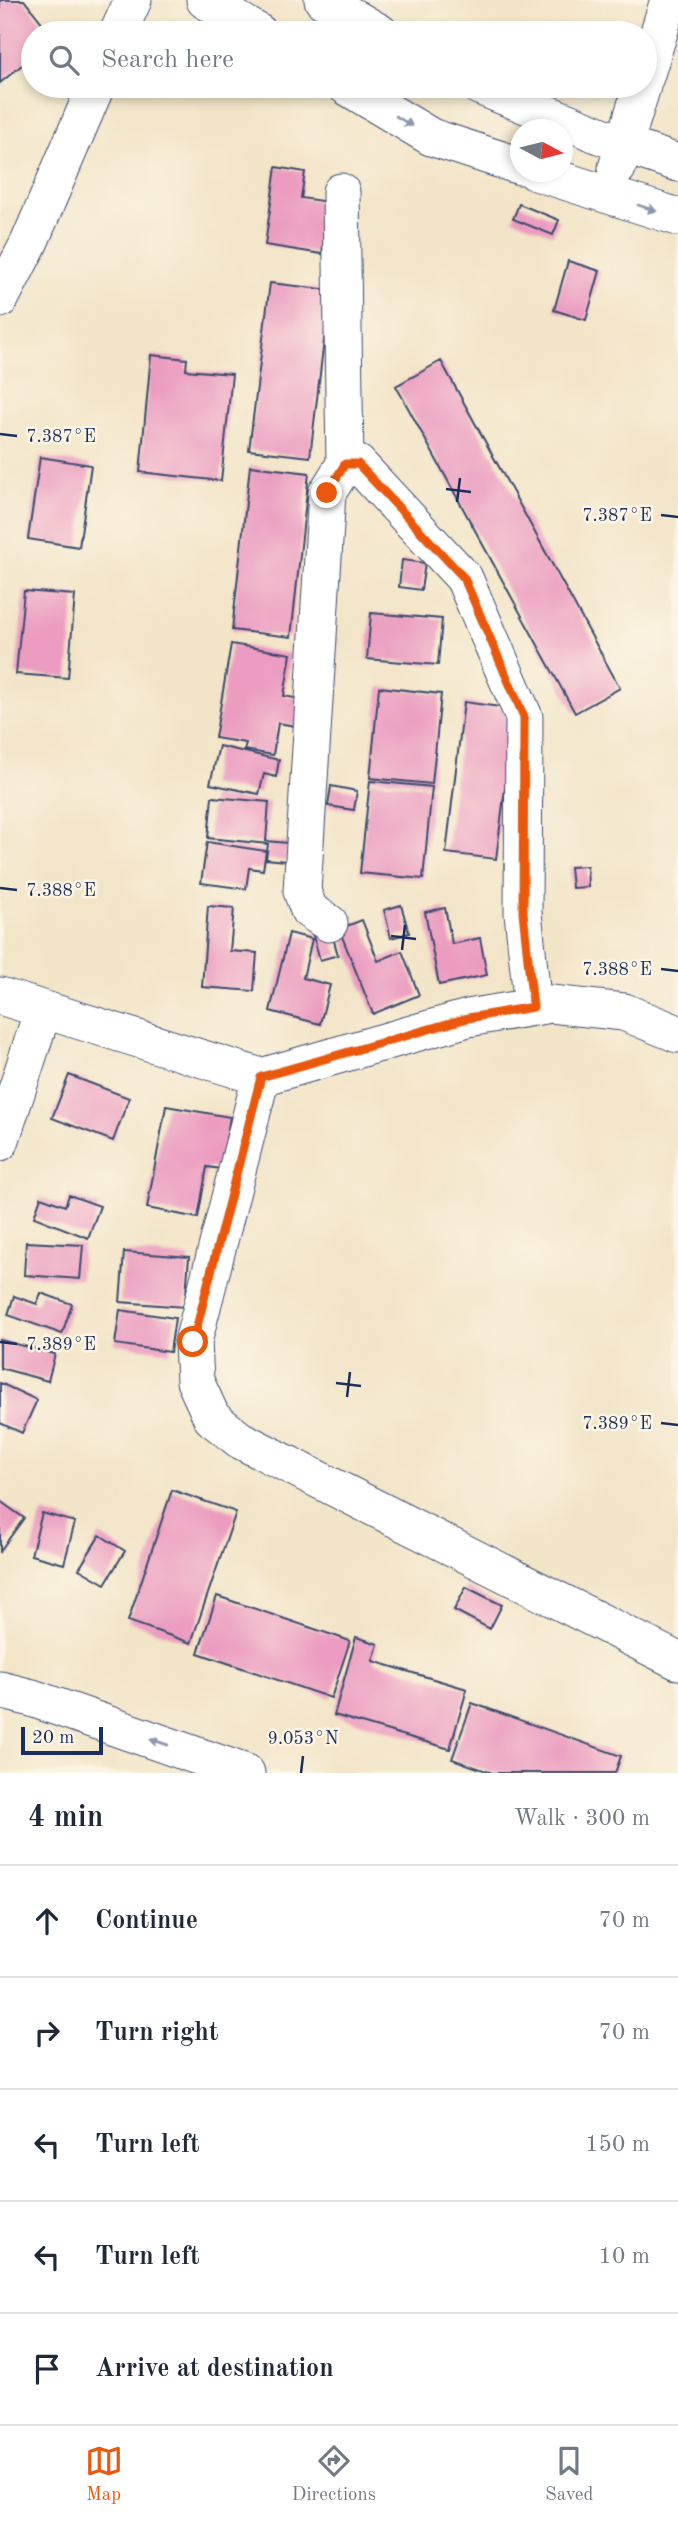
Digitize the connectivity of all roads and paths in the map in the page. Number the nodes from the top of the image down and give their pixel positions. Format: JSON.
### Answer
{"nodes":[{"id":1,"x":133,"y":0,"type":"edge"},
{"id":2,"x":205,"y":0,"type":"edge"},
{"id":3,"x":323,"y":0,"type":"edge"},
{"id":4,"x":669,"y":0,"type":"edge"},
{"id":5,"x":123,"y":21,"type":"edge"},
{"id":6,"x":239,"y":21,"type":"edge"},
{"id":7,"x":359,"y":21,"type":"edge"},
{"id":8,"x":657,"y":38,"type":"edge"},
{"id":9,"x":91,"y":98,"type":"edge"},
{"id":10,"x":366,"y":98,"type":"edge"},
{"id":11,"x":508,"y":98,"type":"edge"},
{"id":12,"x":638,"y":98,"type":"edge"},
{"id":13,"x":624,"y":145,"type":"junction"},
{"id":14,"x":510,"y":163,"type":"edge"},
{"id":15,"x":678,"y":163,"type":"edge"},
{"id":16,"x":568,"y":182,"type":"edge"},
{"id":17,"x":341,"y":192,"type":"dead end"},
{"id":18,"x":610,"y":195,"type":"junction"},
{"id":19,"x":678,"y":217,"type":"edge"},
{"id":20,"x":0,"y":299,"type":"edge"},
{"id":21,"x":345,"y":464,"type":"junction"},
{"id":22,"x":330,"y":923,"type":"dead end"},
{"id":23,"x":0,"y":996,"type":"edge"},
{"id":24,"x":533,"y":1007,"type":"junction"},
{"id":25,"x":43,"y":1010,"type":"junction"},
{"id":26,"x":678,"y":1034,"type":"edge"},
{"id":27,"x":261,"y":1077,"type":"junction"},
{"id":28,"x":0,"y":1142,"type":"edge"},
{"id":29,"x":678,"y":1661,"type":"edge"},
{"id":30,"x":0,"y":1690,"type":"edge"},
{"id":31,"x":246,"y":1773,"type":"edge"}],
"edges":[{"from":1,"to":5,"type":"street"},
{"from":2,"to":6,"type":"street"},
{"from":3,"to":7,"type":"street"},
{"from":4,"to":8,"type":"street"},
{"from":9,"to":20,"type":"street"},
{"from":10,"to":14,"type":"street","one_way":true},
{"from":11,"to":13,"type":"street"},
{"from":12,"to":13,"type":"street"},
{"from":13,"to":15,"type":"street"},
{"from":13,"to":18,"type":"street"},
{"from":16,"to":18,"type":"street"},
{"from":17,"to":21,"type":"street"},
{"from":18,"to":19,"type":"street","one_way":true},
{"from":21,"to":22,"type":"street"},
{"from":21,"to":24,"type":"street"},
{"from":23,"to":25,"type":"street"},
{"from":24,"to":26,"type":"street"},
{"from":24,"to":27,"type":"street"},
{"from":25,"to":27,"type":"street"},
{"from":25,"to":28,"type":"street"},
{"from":27,"to":29,"type":"street"},
{"from":31,"to":30,"type":"street","one_way":true}]}
